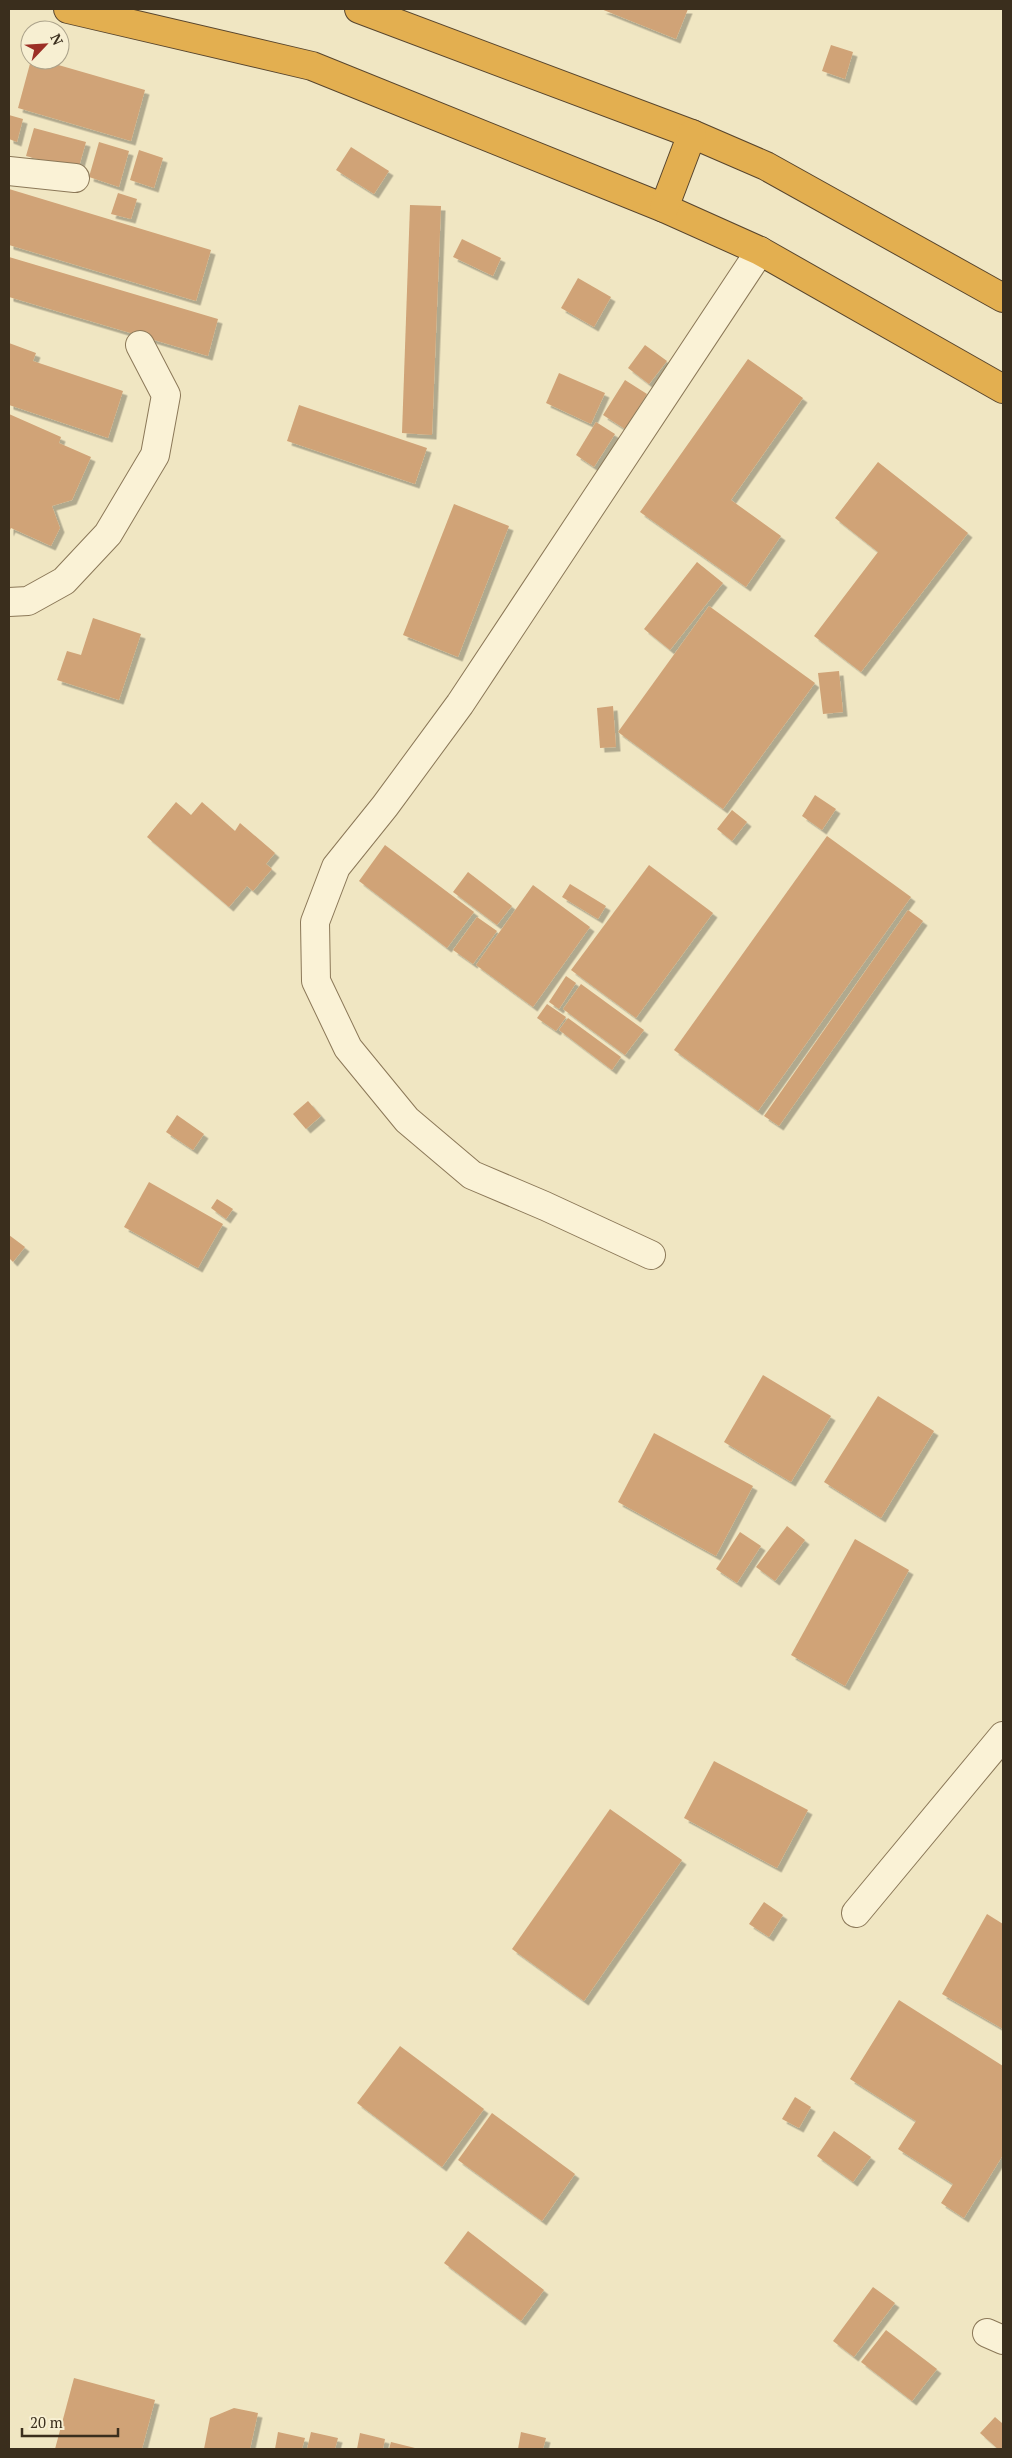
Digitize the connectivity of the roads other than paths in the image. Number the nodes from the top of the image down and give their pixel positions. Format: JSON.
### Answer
{"nodes":[{"id":1,"x":68,"y":9,"type":"edge"},
{"id":2,"x":359,"y":9,"type":"edge"},
{"id":3,"x":692,"y":134,"type":"junction"},
{"id":4,"x":9,"y":171,"type":"edge"},
{"id":5,"x":75,"y":178,"type":"dead end"},
{"id":6,"x":664,"y":208,"type":"junction"},
{"id":7,"x":760,"y":251,"type":"junction"},
{"id":8,"x":1003,"y":298,"type":"edge"},
{"id":9,"x":140,"y":345,"type":"dead end"},
{"id":10,"x":1003,"y":389,"type":"edge"},
{"id":11,"x":9,"y":602,"type":"edge"},
{"id":12,"x":651,"y":1256,"type":"dead end"},
{"id":13,"x":1003,"y":1736,"type":"edge"},
{"id":14,"x":856,"y":1913,"type":"dead end"}],
"edges":[{"from":1,"to":6,"type":"highway"},
{"from":2,"to":3,"type":"highway"},
{"from":3,"to":6,"type":"highway"},
{"from":3,"to":8,"type":"highway"},
{"from":4,"to":5,"type":"street"},
{"from":6,"to":7,"type":"highway"},
{"from":7,"to":10,"type":"highway"},
{"from":7,"to":12,"type":"street"},
{"from":9,"to":11,"type":"street"},
{"from":13,"to":14,"type":"street"}]}
